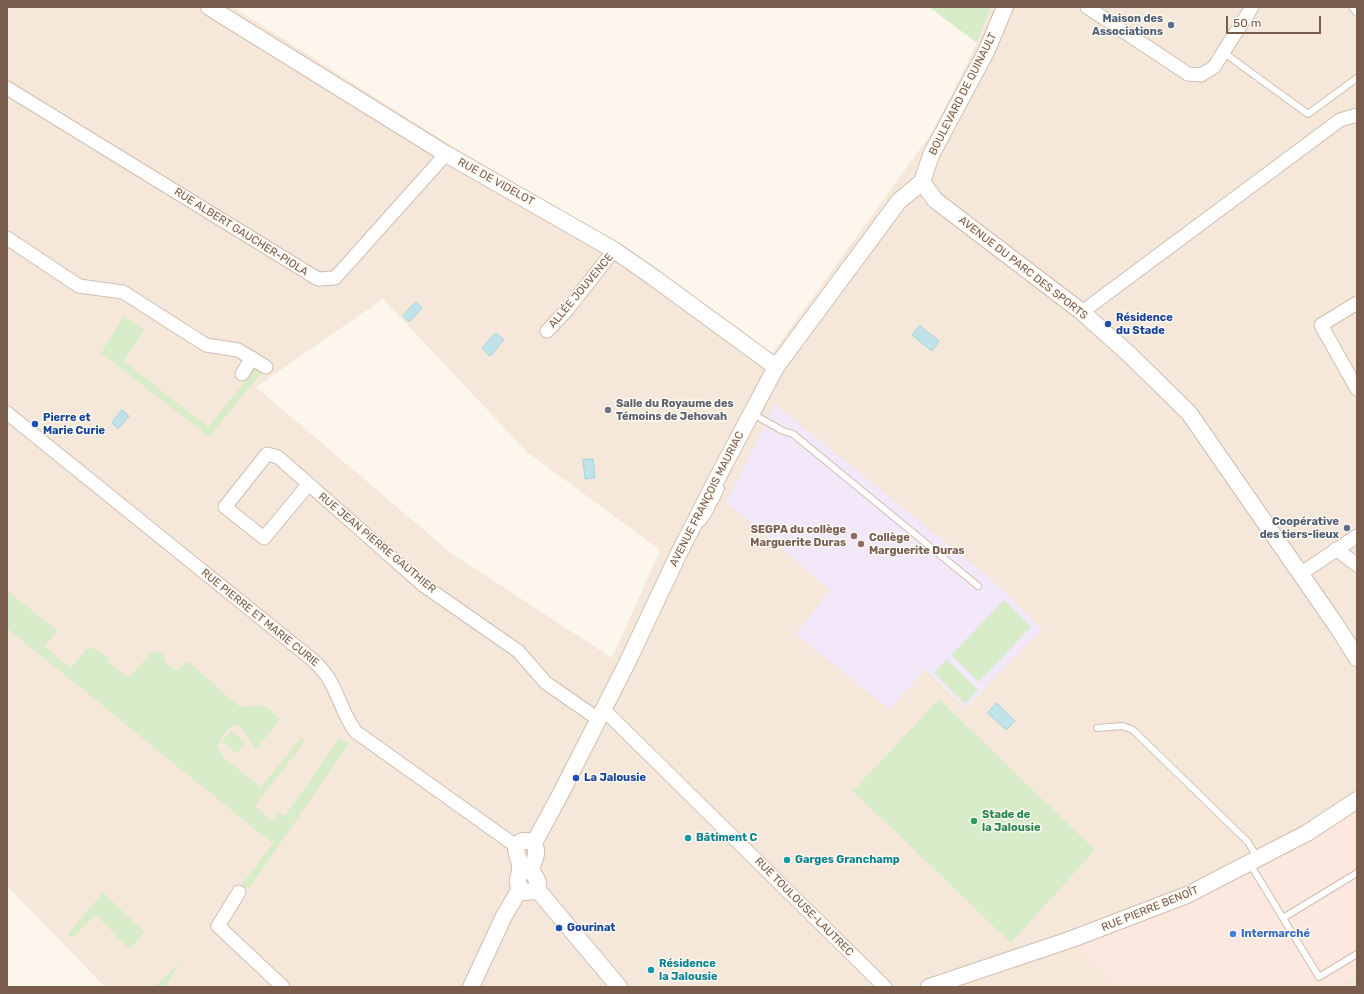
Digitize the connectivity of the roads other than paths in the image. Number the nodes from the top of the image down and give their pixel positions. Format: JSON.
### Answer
{"nodes":[{"id":1,"x":209,"y":7,"type":"edge"},
{"id":2,"x":1005,"y":7,"type":"edge"},
{"id":3,"x":1087,"y":7,"type":"edge"},
{"id":4,"x":1252,"y":7,"type":"edge"},
{"id":5,"x":1352,"y":7,"type":"edge"},
{"id":6,"x":1357,"y":13,"type":"edge"},
{"id":7,"x":1223,"y":52,"type":"junction"},
{"id":8,"x":1357,"y":78,"type":"edge"},
{"id":9,"x":7,"y":88,"type":"edge"},
{"id":10,"x":1357,"y":114,"type":"edge"},
{"id":11,"x":446,"y":154,"type":"junction"},
{"id":12,"x":922,"y":182,"type":"junction"},
{"id":13,"x":7,"y":238,"type":"edge"},
{"id":14,"x":614,"y":250,"type":"junction"},
{"id":15,"x":1357,"y":303,"type":"edge"},
{"id":16,"x":1082,"y":312,"type":"junction"},
{"id":17,"x":547,"y":331,"type":"dead end"},
{"id":18,"x":252,"y":358,"type":"junction"},
{"id":19,"x":266,"y":367,"type":"dead end"},
{"id":20,"x":776,"y":367,"type":"junction"},
{"id":21,"x":242,"y":374,"type":"dead end"},
{"id":22,"x":1357,"y":388,"type":"edge"},
{"id":23,"x":7,"y":413,"type":"edge"},
{"id":24,"x":754,"y":418,"type":"junction"},
{"id":25,"x":725,"y":480,"type":"dead end"},
{"id":26,"x":308,"y":484,"type":"junction"},
{"id":27,"x":1357,"y":536,"type":"edge"},
{"id":28,"x":1336,"y":549,"type":"junction"},
{"id":29,"x":679,"y":553,"type":"junction"},
{"id":30,"x":1357,"y":565,"type":"edge"},
{"id":31,"x":1300,"y":574,"type":"junction"},
{"id":32,"x":978,"y":586,"type":"dead end"},
{"id":33,"x":1357,"y":658,"type":"edge"},
{"id":34,"x":600,"y":714,"type":"junction"},
{"id":35,"x":1097,"y":728,"type":"dead end"},
{"id":36,"x":1357,"y":800,"type":"edge"},
{"id":37,"x":534,"y":843,"type":"junction"},
{"id":38,"x":516,"y":846,"type":"junction"},
{"id":39,"x":1254,"y":861,"type":"junction"},
{"id":40,"x":1357,"y":873,"type":"edge"},
{"id":41,"x":536,"y":888,"type":"junction"},
{"id":42,"x":520,"y":889,"type":"junction"},
{"id":43,"x":239,"y":892,"type":"dead end"},
{"id":44,"x":1283,"y":918,"type":"junction"},
{"id":45,"x":1357,"y":954,"type":"edge"},
{"id":46,"x":615,"y":986,"type":"edge"},
{"id":47,"x":284,"y":987,"type":"edge"},
{"id":48,"x":471,"y":987,"type":"edge"},
{"id":49,"x":885,"y":987,"type":"edge"},
{"id":50,"x":928,"y":987,"type":"edge"}],
"edges":[{"from":1,"to":11,"type":"street","name":"RUE DE VIDELOT"},
{"from":2,"to":12,"type":"street","name":"BOULEVARD DE QUINAULT"},
{"from":3,"to":7,"type":"street"},
{"from":4,"to":7,"type":"street"},
{"from":5,"to":6,"type":"lane"},
{"from":7,"to":8,"type":"lane"},
{"from":9,"to":11,"type":"street","name":"RUE ALBERT GAUCHER-PIOLA"},
{"from":10,"to":16,"type":"street"},
{"from":11,"to":14,"type":"street","name":"RUE DE VIDELOT"},
{"from":12,"to":16,"type":"street","name":"AVENUE DU PARC DES SPORTS"},
{"from":12,"to":20,"type":"street","name":"AVENUE FRANÇOIS MAURIAC"},
{"from":13,"to":18,"type":"street"},
{"from":14,"to":17,"type":"street","name":"ALLÉE JOUVENCE"},
{"from":14,"to":20,"type":"street","name":"RUE DE VIDELOT"},
{"from":15,"to":22,"type":"street"},
{"from":16,"to":31,"type":"street","name":"AVENUE DU PARC DES SPORTS"},
{"from":18,"to":19,"type":"street"},
{"from":18,"to":21,"type":"street"},
{"from":20,"to":24,"type":"street","name":"AVENUE FRANÇOIS MAURIAC"},
{"from":23,"to":38,"type":"street","name":"RUE PIERRE ET MARIE CURIE"},
{"from":24,"to":29,"type":"street","name":"AVENUE FRANÇOIS MAURIAC"},
{"from":24,"to":32,"type":"lane"},
{"from":25,"to":29,"type":"lane"},
{"from":26,"to":26,"type":"street","name":"RUE JEAN PIERRE GAUTHIER"},
{"from":26,"to":34,"type":"street","name":"RUE JEAN PIERRE GAUTHIER"},
{"from":27,"to":28,"type":"street"},
{"from":28,"to":30,"type":"street"},
{"from":28,"to":31,"type":"street"},
{"from":29,"to":34,"type":"street","name":"AVENUE FRANÇOIS MAURIAC"},
{"from":31,"to":33,"type":"street","name":"AVENUE DU PARC DES SPORTS"},
{"from":34,"to":37,"type":"street","name":"AVENUE FRANÇOIS MAURIAC"},
{"from":34,"to":49,"type":"street","name":"RUE TOULOUSE-LAUTREC"},
{"from":35,"to":39,"type":"lane"},
{"from":36,"to":39,"type":"street","name":"RUE PIERRE BENOÎT"},
{"from":37,"to":38,"type":"street"},
{"from":37,"to":41,"type":"street","name":"AVENUE FRANÇOIS MAURIAC"},
{"from":38,"to":42,"type":"street"},
{"from":39,"to":44,"type":"lane"},
{"from":39,"to":50,"type":"street","name":"RUE PIERRE BENOÎT"},
{"from":40,"to":44,"type":"lane"},
{"from":41,"to":42,"type":"street"},
{"from":41,"to":46,"type":"street"},
{"from":42,"to":48,"type":"street"},
{"from":43,"to":47,"type":"street"},
{"from":44,"to":45,"type":"lane"}]}
